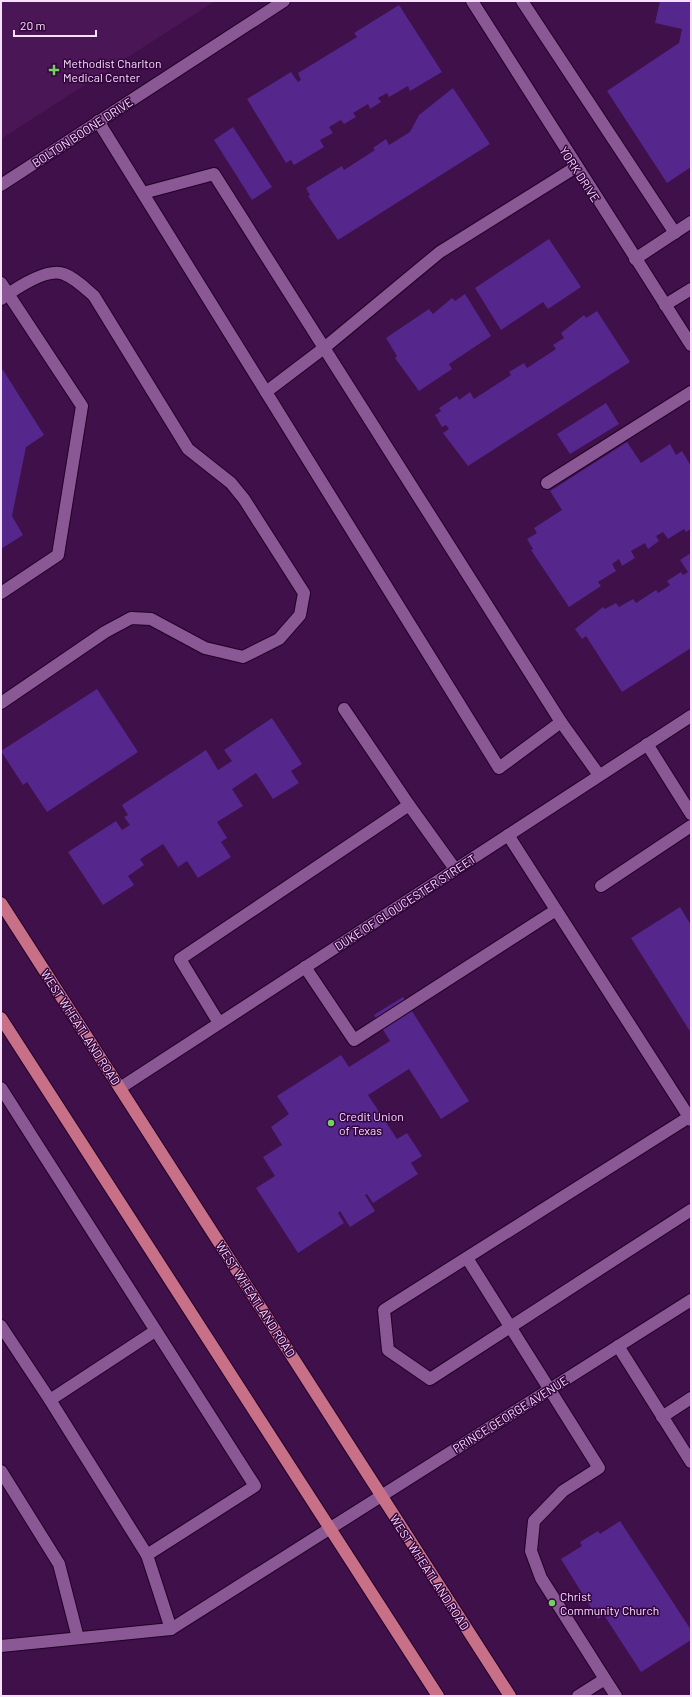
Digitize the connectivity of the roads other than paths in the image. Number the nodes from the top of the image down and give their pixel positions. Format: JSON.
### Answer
{"nodes":[{"id":1,"x":284,"y":1,"type":"edge"},
{"id":2,"x":472,"y":1,"type":"edge"},
{"id":3,"x":522,"y":1,"type":"edge"},
{"id":4,"x":98,"y":121,"type":"junction"},
{"id":5,"x":576,"y":167,"type":"junction"},
{"id":6,"x":1,"y":184,"type":"edge"},
{"id":7,"x":143,"y":193,"type":"junction"},
{"id":8,"x":691,"y":222,"type":"edge"},
{"id":9,"x":674,"y":233,"type":"junction"},
{"id":10,"x":635,"y":259,"type":"junction"},
{"id":11,"x":1,"y":283,"type":"edge"},
{"id":12,"x":691,"y":289,"type":"edge"},
{"id":13,"x":5,"y":296,"type":"edge"},
{"id":14,"x":665,"y":305,"type":"junction"},
{"id":15,"x":691,"y":345,"type":"edge"},
{"id":16,"x":324,"y":348,"type":"junction"},
{"id":17,"x":266,"y":392,"type":"junction"},
{"id":18,"x":691,"y":392,"type":"edge"},
{"id":19,"x":548,"y":483,"type":"dead end"},
{"id":20,"x":1,"y":593,"type":"edge"},
{"id":21,"x":1,"y":703,"type":"edge"},
{"id":22,"x":344,"y":709,"type":"dead end"},
{"id":23,"x":691,"y":716,"type":"edge"},
{"id":24,"x":560,"y":722,"type":"junction"},
{"id":25,"x":647,"y":744,"type":"junction"},
{"id":26,"x":599,"y":775,"type":"junction"},
{"id":27,"x":409,"y":805,"type":"junction"},
{"id":28,"x":691,"y":814,"type":"edge"},
{"id":29,"x":691,"y":826,"type":"edge"},
{"id":30,"x":508,"y":835,"type":"junction"},
{"id":31,"x":455,"y":869,"type":"junction"},
{"id":32,"x":601,"y":886,"type":"dead end"},
{"id":33,"x":1,"y":903,"type":"edge"},
{"id":34,"x":556,"y":910,"type":"junction"},
{"id":35,"x":306,"y":967,"type":"junction"},
{"id":36,"x":1,"y":1018,"type":"edge"},
{"id":37,"x":219,"y":1023,"type":"junction"},
{"id":38,"x":1,"y":1088,"type":"edge"},
{"id":39,"x":120,"y":1088,"type":"junction"},
{"id":40,"x":690,"y":1118,"type":"edge"},
{"id":41,"x":691,"y":1210,"type":"edge"},
{"id":42,"x":467,"y":1258,"type":"junction"},
{"id":43,"x":691,"y":1300,"type":"edge"},
{"id":44,"x":1,"y":1326,"type":"edge"},
{"id":45,"x":511,"y":1326,"type":"junction"},
{"id":46,"x":155,"y":1331,"type":"junction"},
{"id":47,"x":618,"y":1346,"type":"junction"},
{"id":48,"x":551,"y":1388,"type":"junction"},
{"id":49,"x":691,"y":1398,"type":"edge"},
{"id":50,"x":50,"y":1400,"type":"junction"},
{"id":51,"x":662,"y":1417,"type":"junction"},
{"id":52,"x":691,"y":1462,"type":"edge"},
{"id":53,"x":1,"y":1471,"type":"edge"},
{"id":54,"x":381,"y":1495,"type":"junction"},
{"id":55,"x":330,"y":1529,"type":"junction"},
{"id":56,"x":148,"y":1555,"type":"junction"},
{"id":57,"x":171,"y":1629,"type":"junction"},
{"id":58,"x":78,"y":1638,"type":"junction"},
{"id":59,"x":1,"y":1646,"type":"edge"},
{"id":60,"x":605,"y":1679,"type":"junction"},
{"id":61,"x":438,"y":1696,"type":"edge"},
{"id":62,"x":510,"y":1696,"type":"edge"},
{"id":63,"x":578,"y":1696,"type":"edge"},
{"id":64,"x":616,"y":1696,"type":"edge"}],
"edges":[{"from":1,"to":4,"type":"street","name":"BOLTON BOONE DRIVE"},
{"from":2,"to":5,"type":"street","name":"YORK DRIVE"},
{"from":3,"to":9,"type":"street"},
{"from":4,"to":6,"type":"street","name":"BOLTON BOONE DRIVE"},
{"from":4,"to":7,"type":"street"},
{"from":5,"to":10,"type":"street","name":"YORK DRIVE"},
{"from":5,"to":16,"type":"street"},
{"from":7,"to":16,"type":"street"},
{"from":7,"to":17,"type":"street"},
{"from":8,"to":9,"type":"street"},
{"from":9,"to":10,"type":"street"},
{"from":10,"to":14,"type":"street","name":"YORK DRIVE"},
{"from":11,"to":13,"type":"street"},
{"from":12,"to":14,"type":"street"},
{"from":13,"to":20,"type":"street"},
{"from":13,"to":21,"type":"street"},
{"from":14,"to":15,"type":"street","name":"YORK DRIVE"},
{"from":16,"to":17,"type":"street"},
{"from":16,"to":24,"type":"street"},
{"from":17,"to":24,"type":"street"},
{"from":18,"to":19,"type":"street"},
{"from":22,"to":27,"type":"street"},
{"from":23,"to":25,"type":"street","name":"DUKE OF GLOUCESTER STREET"},
{"from":24,"to":26,"type":"street"},
{"from":25,"to":26,"type":"street","name":"DUKE OF GLOUCESTER STREET"},
{"from":25,"to":28,"type":"street"},
{"from":26,"to":30,"type":"street","name":"DUKE OF GLOUCESTER STREET"},
{"from":27,"to":31,"type":"street"},
{"from":27,"to":37,"type":"street"},
{"from":29,"to":32,"type":"street"},
{"from":30,"to":31,"type":"street","name":"DUKE OF GLOUCESTER STREET"},
{"from":30,"to":34,"type":"street"},
{"from":31,"to":35,"type":"street","name":"DUKE OF GLOUCESTER STREET"},
{"from":33,"to":39,"type":"main road","name":"WEST WHEATLAND ROAD"},
{"from":34,"to":35,"type":"street"},
{"from":34,"to":40,"type":"street"},
{"from":35,"to":37,"type":"street","name":"DUKE OF GLOUCESTER STREET"},
{"from":36,"to":55,"type":"main road"},
{"from":37,"to":39,"type":"street","name":"DUKE OF GLOUCESTER STREET"},
{"from":38,"to":46,"type":"street"},
{"from":39,"to":54,"type":"main road","name":"WEST WHEATLAND ROAD"},
{"from":40,"to":42,"type":"street"},
{"from":41,"to":45,"type":"street"},
{"from":42,"to":45,"type":"street"},
{"from":42,"to":45,"type":"street"},
{"from":43,"to":47,"type":"street","name":"PRINCE GEORGE AVENUE"},
{"from":44,"to":50,"type":"street"},
{"from":45,"to":48,"type":"street"},
{"from":46,"to":50,"type":"street"},
{"from":46,"to":56,"type":"street"},
{"from":47,"to":48,"type":"street","name":"PRINCE GEORGE AVENUE"},
{"from":47,"to":51,"type":"street"},
{"from":48,"to":54,"type":"street","name":"PRINCE GEORGE AVENUE"},
{"from":48,"to":60,"type":"street"},
{"from":49,"to":51,"type":"street"},
{"from":50,"to":56,"type":"street"},
{"from":51,"to":52,"type":"street"},
{"from":53,"to":58,"type":"street"},
{"from":54,"to":55,"type":"street","name":"PRINCE GEORGE AVENUE"},
{"from":54,"to":62,"type":"main road","name":"WEST WHEATLAND ROAD"},
{"from":55,"to":57,"type":"street","name":"PRINCE GEORGE AVENUE"},
{"from":55,"to":61,"type":"main road"},
{"from":56,"to":57,"type":"street"},
{"from":57,"to":58,"type":"street"},
{"from":58,"to":59,"type":"street"},
{"from":60,"to":63,"type":"street"},
{"from":60,"to":64,"type":"street"}]}
